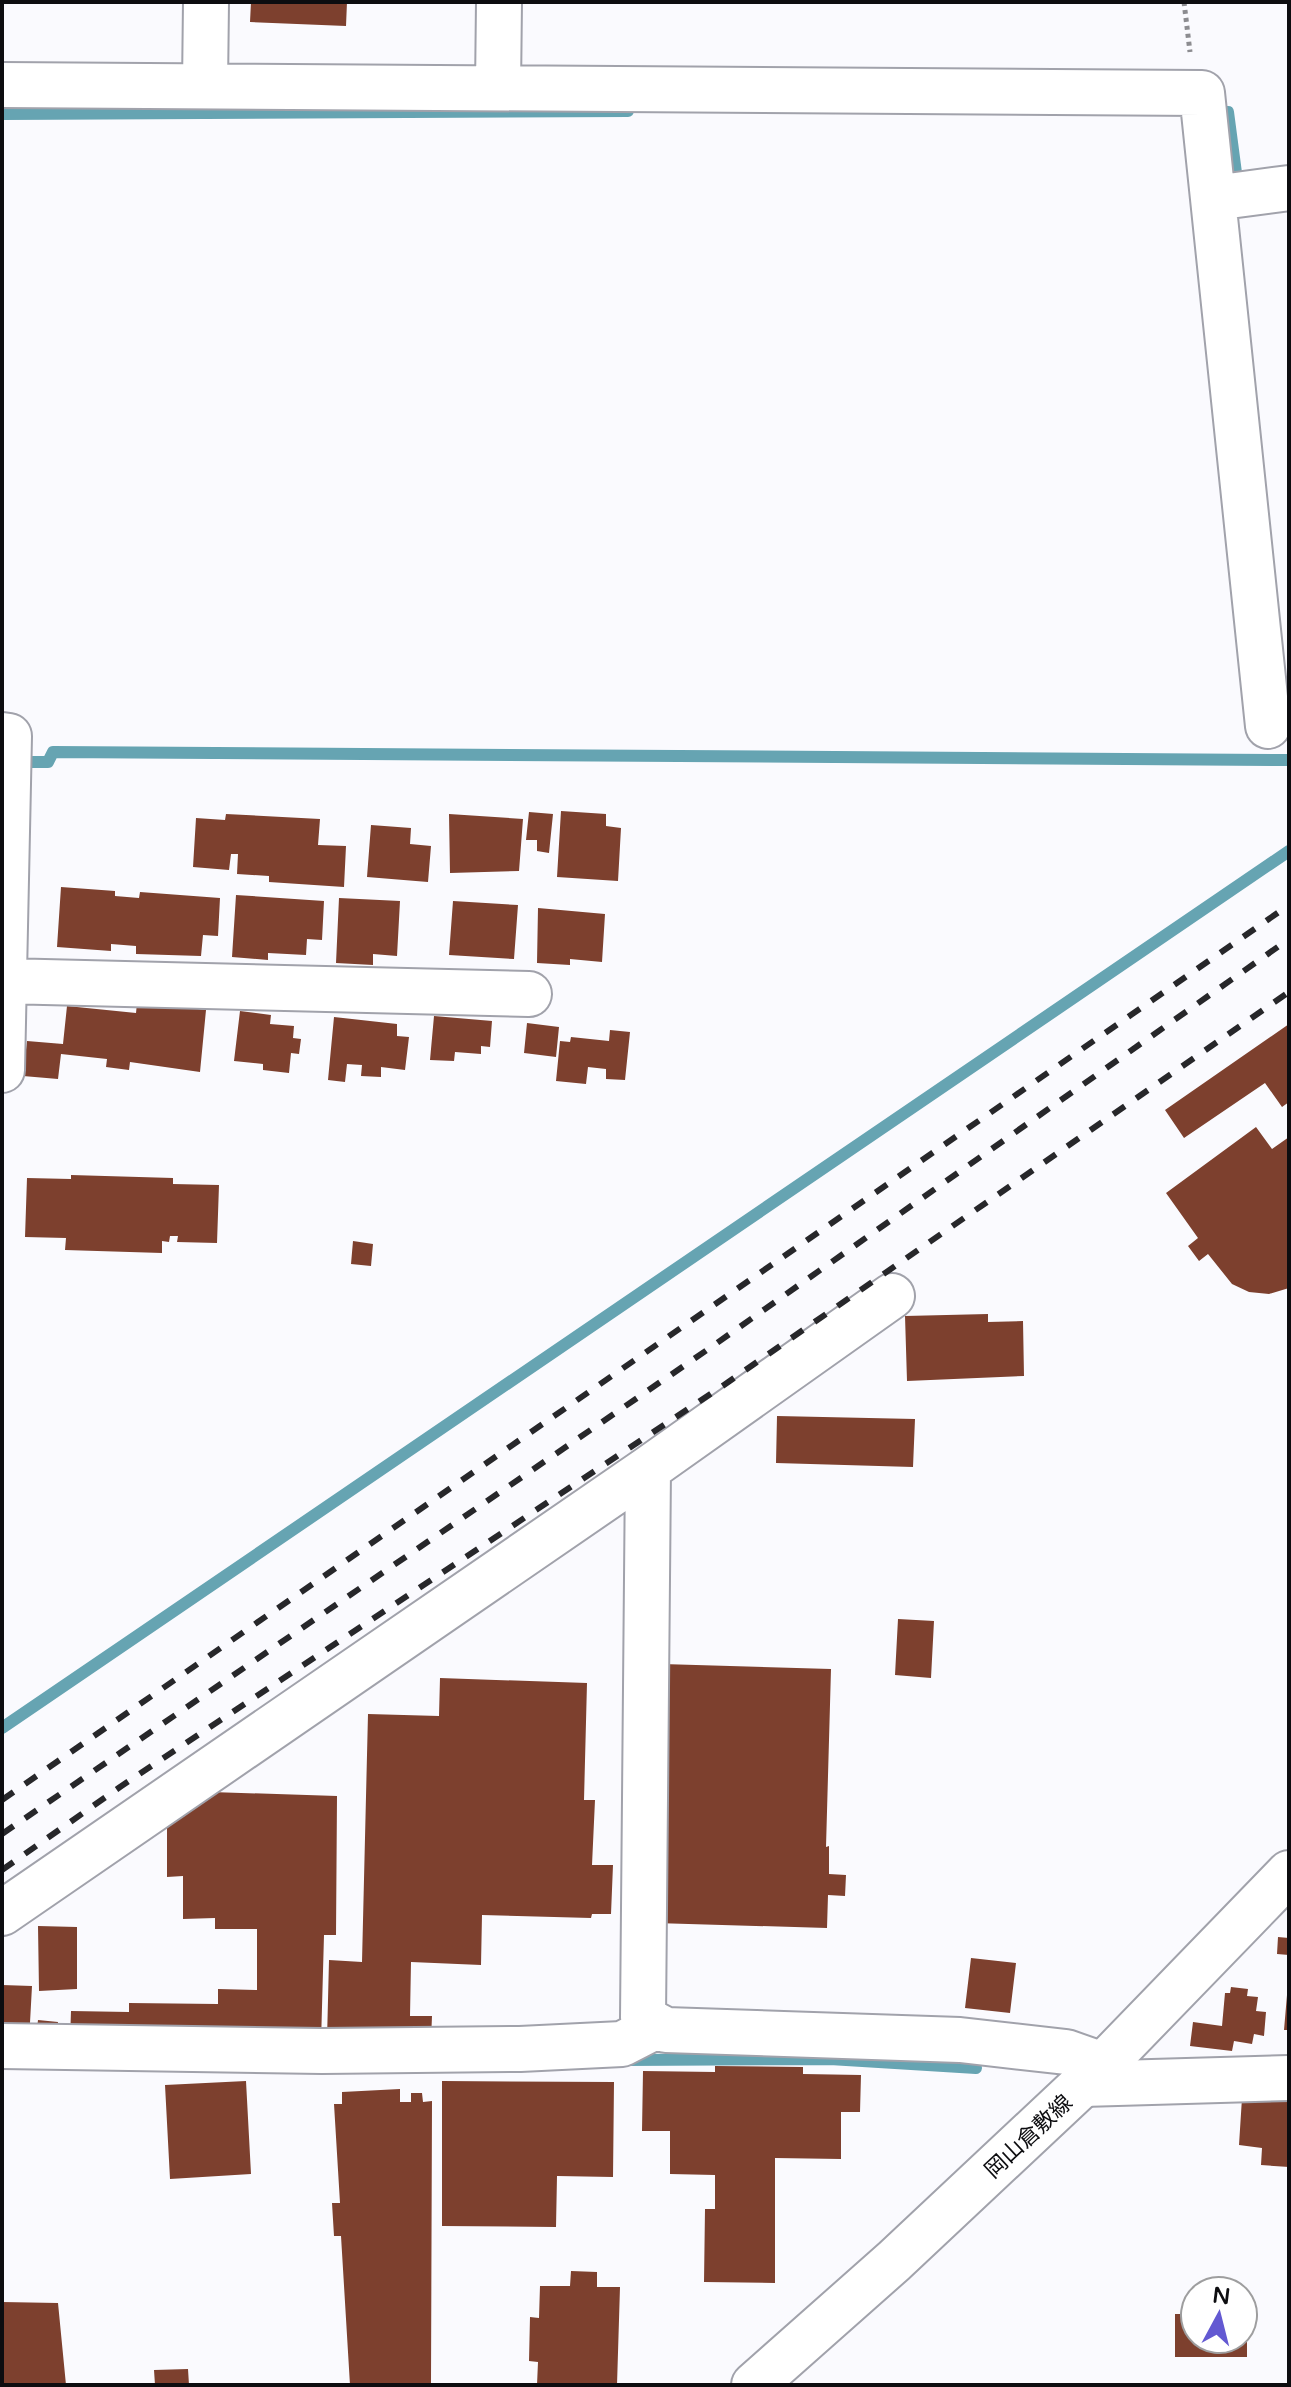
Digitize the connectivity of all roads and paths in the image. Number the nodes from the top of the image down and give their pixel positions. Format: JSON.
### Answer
{"nodes":[{"id":1,"x":206,"y":2,"type":"edge"},
{"id":2,"x":499,"y":2,"type":"edge"},
{"id":3,"x":2,"y":85,"type":"edge"},
{"id":4,"x":205,"y":86,"type":"junction"},
{"id":5,"x":498,"y":88,"type":"junction"},
{"id":6,"x":1289,"y":188,"type":"edge"},
{"id":7,"x":1231,"y":196,"type":"junction"},
{"id":8,"x":1268,"y":726,"type":"dead end"},
{"id":9,"x":6,"y":750,"type":"edge"},
{"id":10,"x":4,"y":981,"type":"junction"},
{"id":11,"x":529,"y":994,"type":"dead end"},
{"id":12,"x":2,"y":1042,"type":"edge"},
{"id":13,"x":2,"y":1070,"type":"edge"},
{"id":14,"x":892,"y":1296,"type":"dead end"},
{"id":15,"x":648,"y":1469,"type":"junction"},
{"id":16,"x":1289,"y":1873,"type":"edge"},
{"id":17,"x":2,"y":1913,"type":"edge"},
{"id":18,"x":655,"y":2027,"type":"junction"},
{"id":19,"x":2,"y":2046,"type":"edge"},
{"id":20,"x":1093,"y":2074,"type":"junction"},
{"id":21,"x":1289,"y":2078,"type":"edge"},
{"id":22,"x":754,"y":2385,"type":"edge"}],
"edges":[{"from":1,"to":4,"type":"street"},
{"from":2,"to":5,"type":"street"},
{"from":3,"to":4,"type":"street"},
{"from":4,"to":5,"type":"street"},
{"from":5,"to":7,"type":"street"},
{"from":6,"to":7,"type":"street"},
{"from":7,"to":8,"type":"street"},
{"from":9,"to":10,"type":"street"},
{"from":10,"to":11,"type":"street"},
{"from":10,"to":12,"type":"street"},
{"from":12,"to":13,"type":"street"},
{"from":14,"to":15,"type":"street"},
{"from":15,"to":17,"type":"street"},
{"from":15,"to":18,"type":"street"},
{"from":16,"to":20,"type":"street","name":"岡山倉敷線"},
{"from":18,"to":19,"type":"street"},
{"from":18,"to":20,"type":"street"},
{"from":20,"to":21,"type":"street"},
{"from":20,"to":22,"type":"street","name":"岡山倉敷線"}]}
